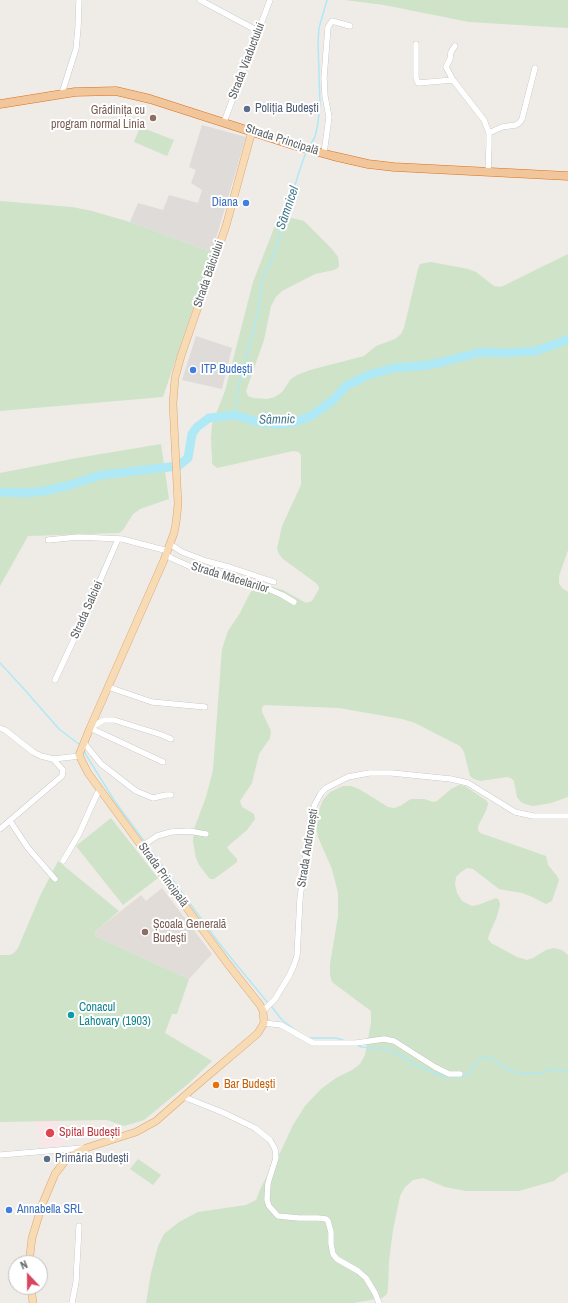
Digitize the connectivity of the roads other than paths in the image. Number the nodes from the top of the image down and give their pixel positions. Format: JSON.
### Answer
{"nodes":[{"id":1,"x":78,"y":0,"type":"edge"},
{"id":2,"x":200,"y":0,"type":"edge"},
{"id":3,"x":270,"y":0,"type":"edge"},
{"id":4,"x":350,"y":26,"type":"dead end"},
{"id":5,"x":258,"y":31,"type":"junction"},
{"id":6,"x":416,"y":44,"type":"dead end"},
{"id":7,"x":455,"y":46,"type":"dead end"},
{"id":8,"x":535,"y":68,"type":"dead end"},
{"id":9,"x":453,"y":80,"type":"junction"},
{"id":10,"x":62,"y":94,"type":"junction"},
{"id":11,"x":0,"y":104,"type":"edge"},
{"id":12,"x":224,"y":122,"type":"junction"},
{"id":13,"x":252,"y":131,"type":"junction"},
{"id":14,"x":488,"y":133,"type":"junction"},
{"id":15,"x":324,"y":153,"type":"junction"},
{"id":16,"x":488,"y":172,"type":"junction"},
{"id":17,"x":568,"y":176,"type":"edge"},
{"id":18,"x":118,"y":539,"type":"junction"},
{"id":19,"x":48,"y":540,"type":"dead end"},
{"id":20,"x":168,"y":550,"type":"junction"},
{"id":21,"x":274,"y":582,"type":"dead end"},
{"id":22,"x":294,"y":602,"type":"dead end"},
{"id":23,"x":55,"y":680,"type":"dead end"},
{"id":24,"x":108,"y":687,"type":"junction"},
{"id":25,"x":205,"y":707,"type":"dead end"},
{"id":26,"x":0,"y":728,"type":"edge"},
{"id":27,"x":90,"y":728,"type":"junction"},
{"id":28,"x":171,"y":739,"type":"dead end"},
{"id":29,"x":83,"y":744,"type":"junction"},
{"id":30,"x":80,"y":755,"type":"junction"},
{"id":31,"x":54,"y":759,"type":"junction"},
{"id":32,"x":163,"y":762,"type":"dead end"},
{"id":33,"x":99,"y":792,"type":"junction"},
{"id":34,"x":171,"y":796,"type":"dead end"},
{"id":35,"x":568,"y":816,"type":"edge"},
{"id":36,"x":10,"y":821,"type":"junction"},
{"id":37,"x":0,"y":829,"type":"edge"},
{"id":38,"x":206,"y":834,"type":"dead end"},
{"id":39,"x":143,"y":846,"type":"junction"},
{"id":40,"x":63,"y":861,"type":"dead end"},
{"id":41,"x":55,"y":879,"type":"dead end"},
{"id":42,"x":267,"y":1008,"type":"junction"},
{"id":43,"x":264,"y":1022,"type":"junction"},
{"id":44,"x":460,"y":1074,"type":"dead end"},
{"id":45,"x":184,"y":1097,"type":"junction"},
{"id":46,"x":86,"y":1148,"type":"junction"},
{"id":47,"x":0,"y":1155,"type":"edge"},
{"id":48,"x":79,"y":1226,"type":"dead end"},
{"id":49,"x":30,"y":1255,"type":"edge"},
{"id":50,"x":72,"y":1303,"type":"edge"},
{"id":51,"x":379,"y":1303,"type":"edge"}],
"edges":[{"from":1,"to":10,"type":"street"},
{"from":2,"to":5,"type":"street"},
{"from":3,"to":5,"type":"street","name":"Strada Viaductului"},
{"from":4,"to":15,"type":"street"},
{"from":5,"to":12,"type":"street","name":"Strada Viaductului"},
{"from":6,"to":9,"type":"street"},
{"from":7,"to":9,"type":"street"},
{"from":8,"to":14,"type":"street"},
{"from":9,"to":14,"type":"street"},
{"from":10,"to":11,"type":"highway","name":"Strada Principală"},
{"from":10,"to":12,"type":"highway","name":"Strada Principală"},
{"from":12,"to":13,"type":"highway","name":"Strada Principală"},
{"from":13,"to":15,"type":"highway","name":"Strada Principală"},
{"from":13,"to":20,"type":"main road","name":"Strada Bâlciului"},
{"from":14,"to":16,"type":"street"},
{"from":15,"to":16,"type":"highway","name":"Strada Principală"},
{"from":16,"to":17,"type":"highway","name":"Strada Principală"},
{"from":18,"to":19,"type":"street"},
{"from":18,"to":20,"type":"street"},
{"from":18,"to":23,"type":"street","name":"Strada Salciei"},
{"from":20,"to":21,"type":"street"},
{"from":20,"to":22,"type":"street","name":"Strada Măcelarilor"},
{"from":20,"to":24,"type":"main road"},
{"from":24,"to":25,"type":"street"},
{"from":24,"to":27,"type":"main road"},
{"from":26,"to":31,"type":"street"},
{"from":27,"to":28,"type":"street"},
{"from":27,"to":29,"type":"main road"},
{"from":27,"to":32,"type":"street"},
{"from":29,"to":30,"type":"main road"},
{"from":29,"to":34,"type":"street"},
{"from":30,"to":31,"type":"street"},
{"from":30,"to":33,"type":"main road","name":"Strada Principală"},
{"from":31,"to":36,"type":"street"},
{"from":33,"to":39,"type":"main road","name":"Strada Principală"},
{"from":33,"to":40,"type":"street"},
{"from":35,"to":42,"type":"street","name":"Strada Andronești"},
{"from":36,"to":37,"type":"street"},
{"from":36,"to":41,"type":"street"},
{"from":38,"to":39,"type":"street"},
{"from":39,"to":42,"type":"main road","name":"Strada Principală"},
{"from":42,"to":43,"type":"main road","name":"Strada Principală"},
{"from":43,"to":44,"type":"street"},
{"from":43,"to":45,"type":"main road"},
{"from":45,"to":46,"type":"main road"},
{"from":45,"to":51,"type":"street"},
{"from":46,"to":47,"type":"street"},
{"from":46,"to":49,"type":"main road"},
{"from":48,"to":50,"type":"street"}]}
